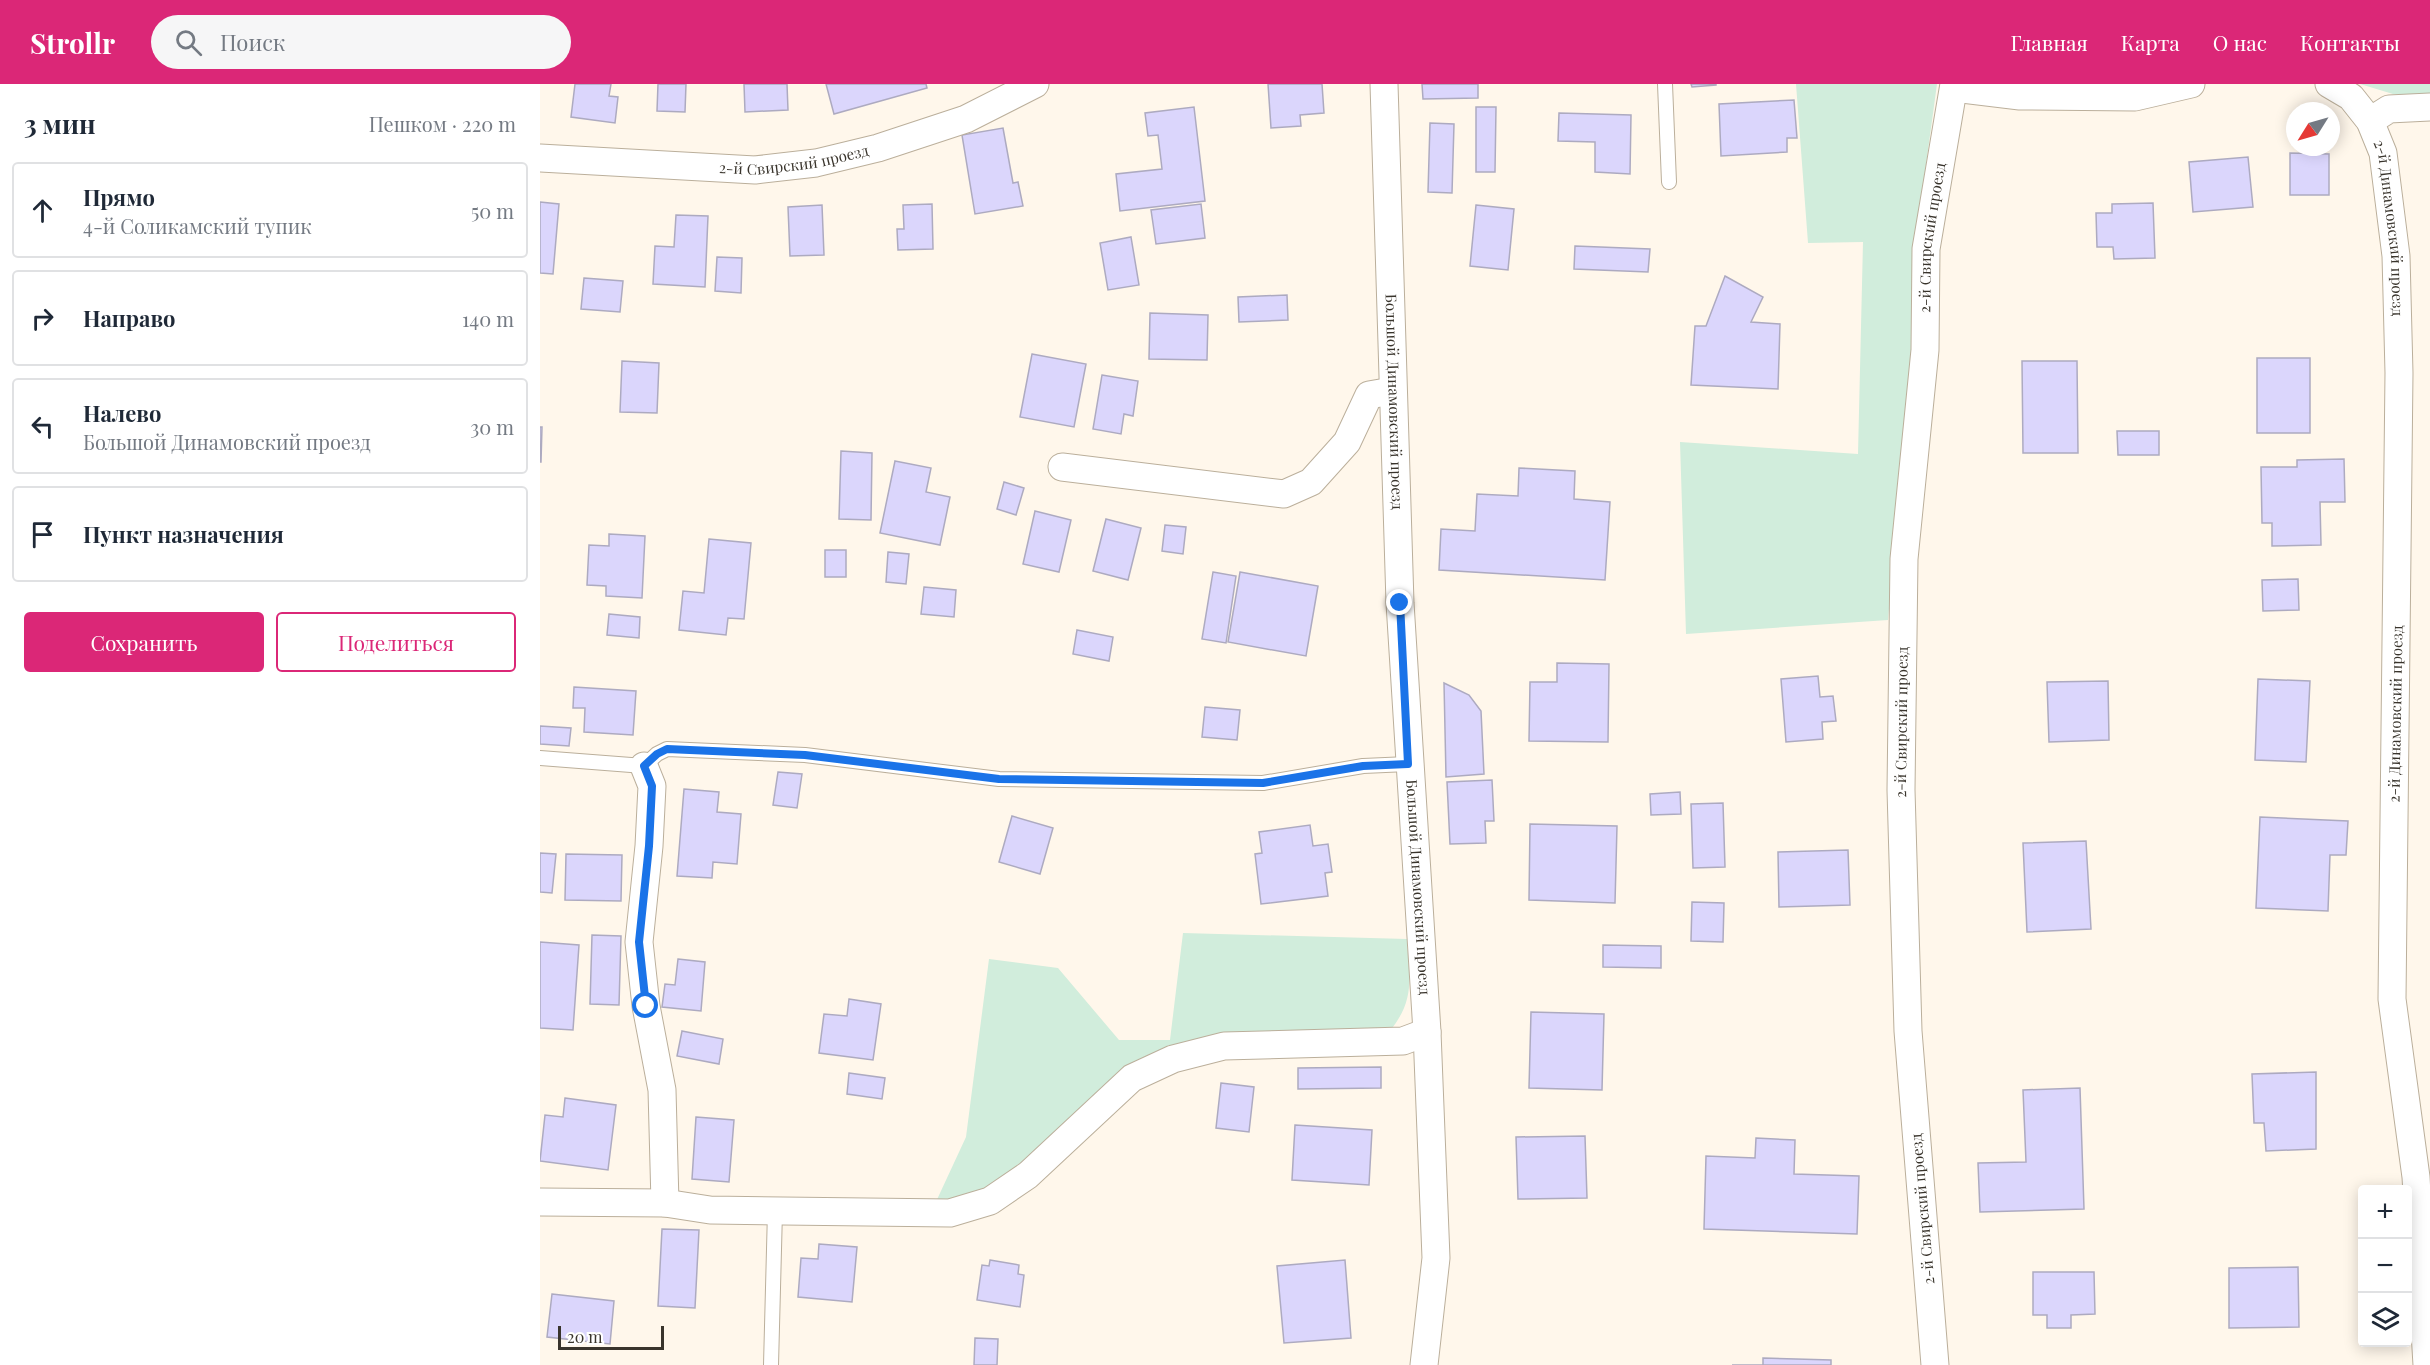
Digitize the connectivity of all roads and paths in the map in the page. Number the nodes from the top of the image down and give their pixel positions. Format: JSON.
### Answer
{"nodes":[{"id":1,"x":1035,"y":84,"type":"edge"},
{"id":2,"x":1384,"y":84,"type":"edge"},
{"id":3,"x":1665,"y":84,"type":"edge"},
{"id":4,"x":2191,"y":84,"type":"edge"},
{"id":5,"x":2329,"y":84,"type":"edge"},
{"id":6,"x":1954,"y":86,"type":"edge"},
{"id":7,"x":2430,"y":107,"type":"edge"},
{"id":8,"x":2370,"y":121,"type":"junction"},
{"id":9,"x":540,"y":158,"type":"edge"},
{"id":10,"x":1669,"y":182,"type":"dead end"},
{"id":11,"x":1392,"y":391,"type":"junction"},
{"id":12,"x":1062,"y":467,"type":"dead end"},
{"id":13,"x":540,"y":758,"type":"edge"},
{"id":14,"x":1408,"y":764,"type":"junction"},
{"id":15,"x":644,"y":766,"type":"junction"},
{"id":16,"x":1427,"y":1032,"type":"junction"},
{"id":17,"x":540,"y":1202,"type":"edge"},
{"id":18,"x":665,"y":1203,"type":"junction"},
{"id":19,"x":775,"y":1211,"type":"junction"},
{"id":20,"x":771,"y":1365,"type":"edge"},
{"id":21,"x":1424,"y":1365,"type":"edge"},
{"id":22,"x":1935,"y":1365,"type":"edge"},
{"id":23,"x":2427,"y":1365,"type":"edge"}],
"edges":[{"from":1,"to":9,"type":"street","name":"2-й Свирский проезд"},
{"from":2,"to":11,"type":"street","name":"Большой Динамовский проезд"},
{"from":3,"to":10,"type":"lane"},
{"from":4,"to":6,"type":"street"},
{"from":5,"to":8,"type":"street","name":"2-й Динамовский проезд"},
{"from":6,"to":22,"type":"street","name":"2-й Свирский проезд"},
{"from":7,"to":8,"type":"street"},
{"from":8,"to":23,"type":"street","name":"2-й Динамовский проезд"},
{"from":11,"to":12,"type":"street"},
{"from":11,"to":14,"type":"street","name":"Большой Динамовский проезд"},
{"from":13,"to":15,"type":"lane"},
{"from":14,"to":15,"type":"lane"},
{"from":14,"to":16,"type":"street","name":"Большой Динамовский проезд"},
{"from":15,"to":18,"type":"street"},
{"from":16,"to":19,"type":"street"},
{"from":16,"to":21,"type":"street","name":"Большой Динамовский проезд"},
{"from":17,"to":18,"type":"street"},
{"from":18,"to":19,"type":"street"},
{"from":19,"to":20,"type":"lane"}]}
